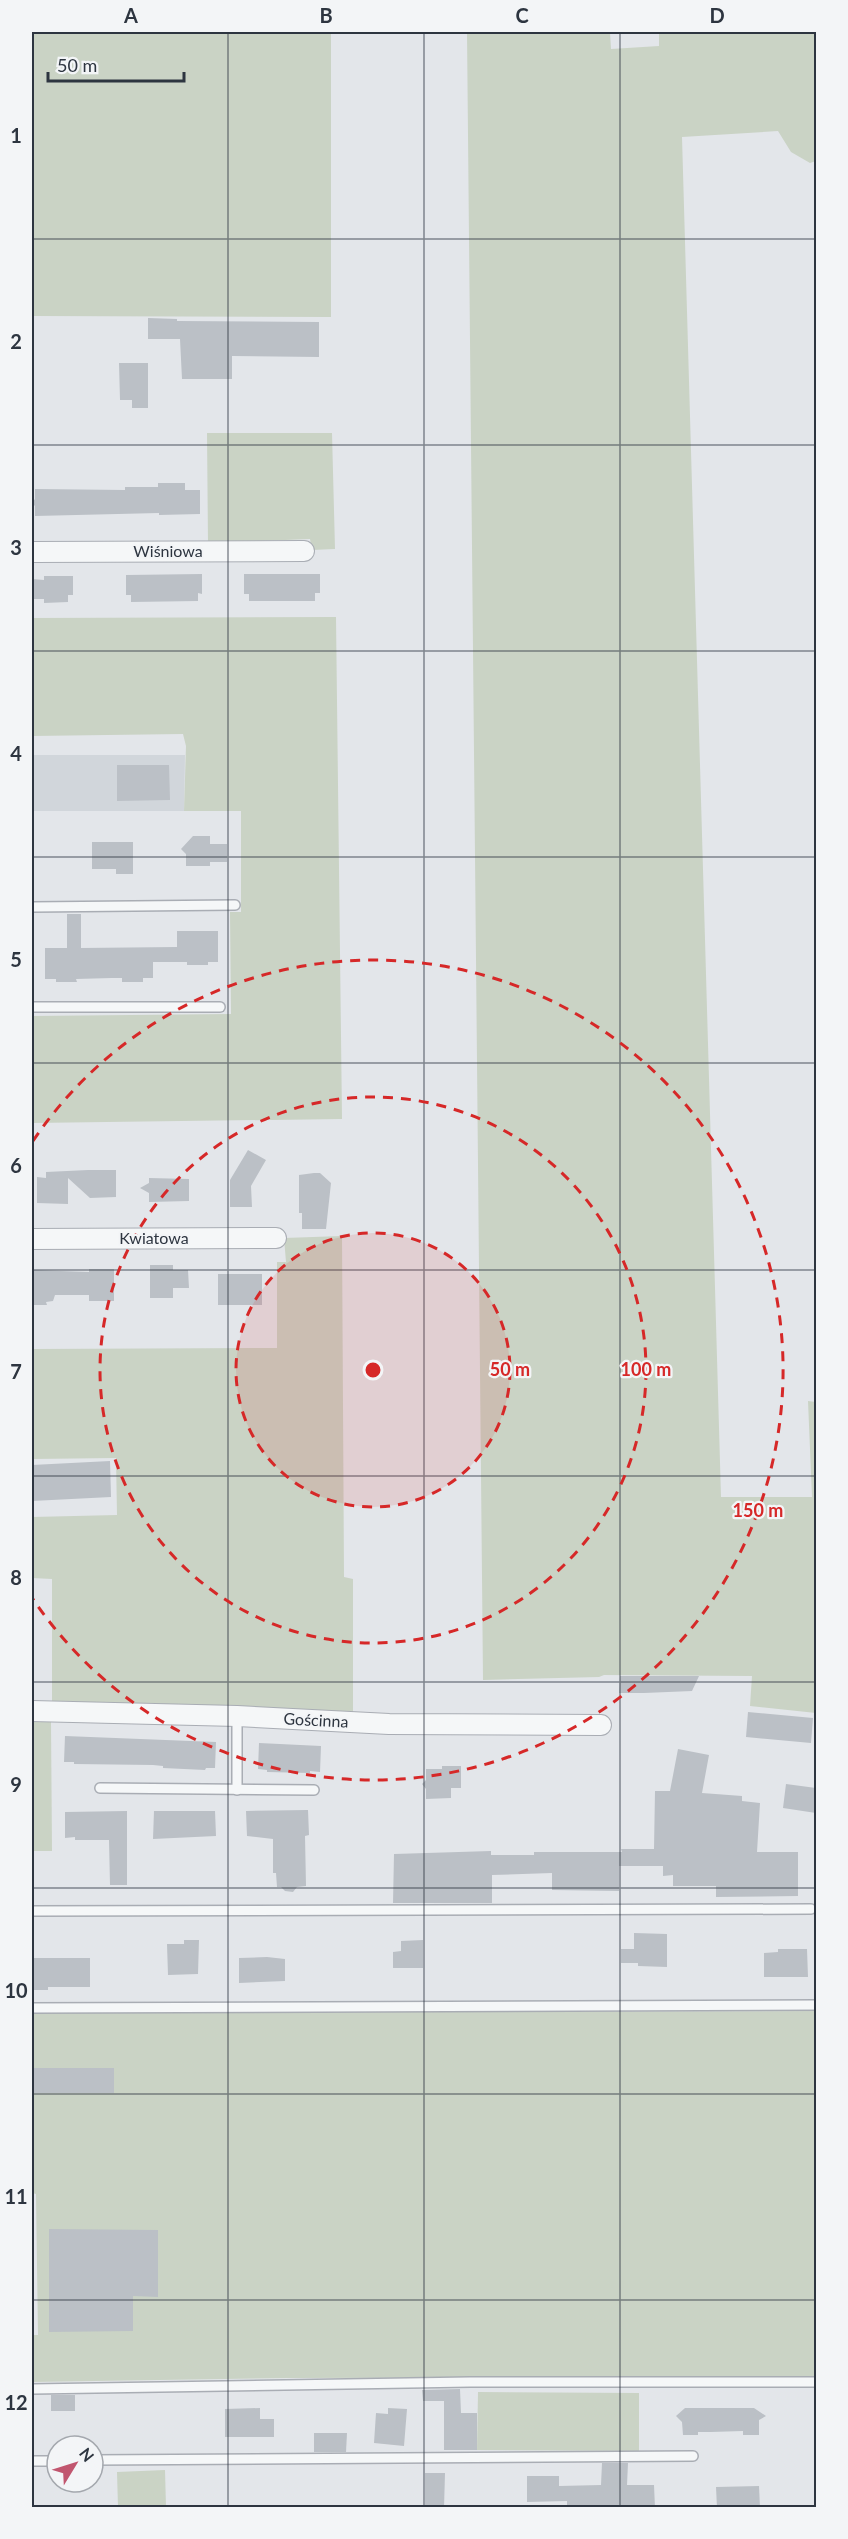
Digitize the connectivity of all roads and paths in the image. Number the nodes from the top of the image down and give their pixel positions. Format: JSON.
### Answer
{"nodes":[{"id":1,"x":304,"y":551,"type":"dead end"},
{"id":2,"x":32,"y":552,"type":"edge"},
{"id":3,"x":235,"y":905,"type":"dead end"},
{"id":4,"x":32,"y":907,"type":"edge"},
{"id":5,"x":32,"y":1007,"type":"edge"},
{"id":6,"x":220,"y":1007,"type":"dead end"},
{"id":7,"x":276,"y":1238,"type":"dead end"},
{"id":8,"x":32,"y":1239,"type":"edge"},
{"id":9,"x":32,"y":1711,"type":"edge"},
{"id":10,"x":237,"y":1716,"type":"junction"},
{"id":11,"x":601,"y":1725,"type":"dead end"},
{"id":12,"x":100,"y":1788,"type":"dead end"},
{"id":13,"x":237,"y":1790,"type":"junction"},
{"id":14,"x":314,"y":1790,"type":"dead end"},
{"id":15,"x":811,"y":1909,"type":"dead end"},
{"id":16,"x":32,"y":1911,"type":"edge"},
{"id":17,"x":816,"y":2005,"type":"edge"},
{"id":18,"x":32,"y":2008,"type":"edge"},
{"id":19,"x":816,"y":2382,"type":"edge"},
{"id":20,"x":32,"y":2389,"type":"edge"},
{"id":21,"x":693,"y":2456,"type":"dead end"},
{"id":22,"x":105,"y":2460,"type":"edge"}],
"edges":[{"from":1,"to":2,"type":"street","name":"Wiśniowa"},
{"from":3,"to":4,"type":"lane"},
{"from":5,"to":6,"type":"lane"},
{"from":7,"to":8,"type":"street","name":"Kwiatowa"},
{"from":9,"to":10,"type":"street","name":"Gościnna"},
{"from":10,"to":11,"type":"street","name":"Gościnna"},
{"from":10,"to":13,"type":"lane"},
{"from":12,"to":13,"type":"lane"},
{"from":13,"to":14,"type":"lane"},
{"from":15,"to":16,"type":"lane"},
{"from":17,"to":18,"type":"lane"},
{"from":19,"to":20,"type":"lane"},
{"from":21,"to":22,"type":"lane"}]}
